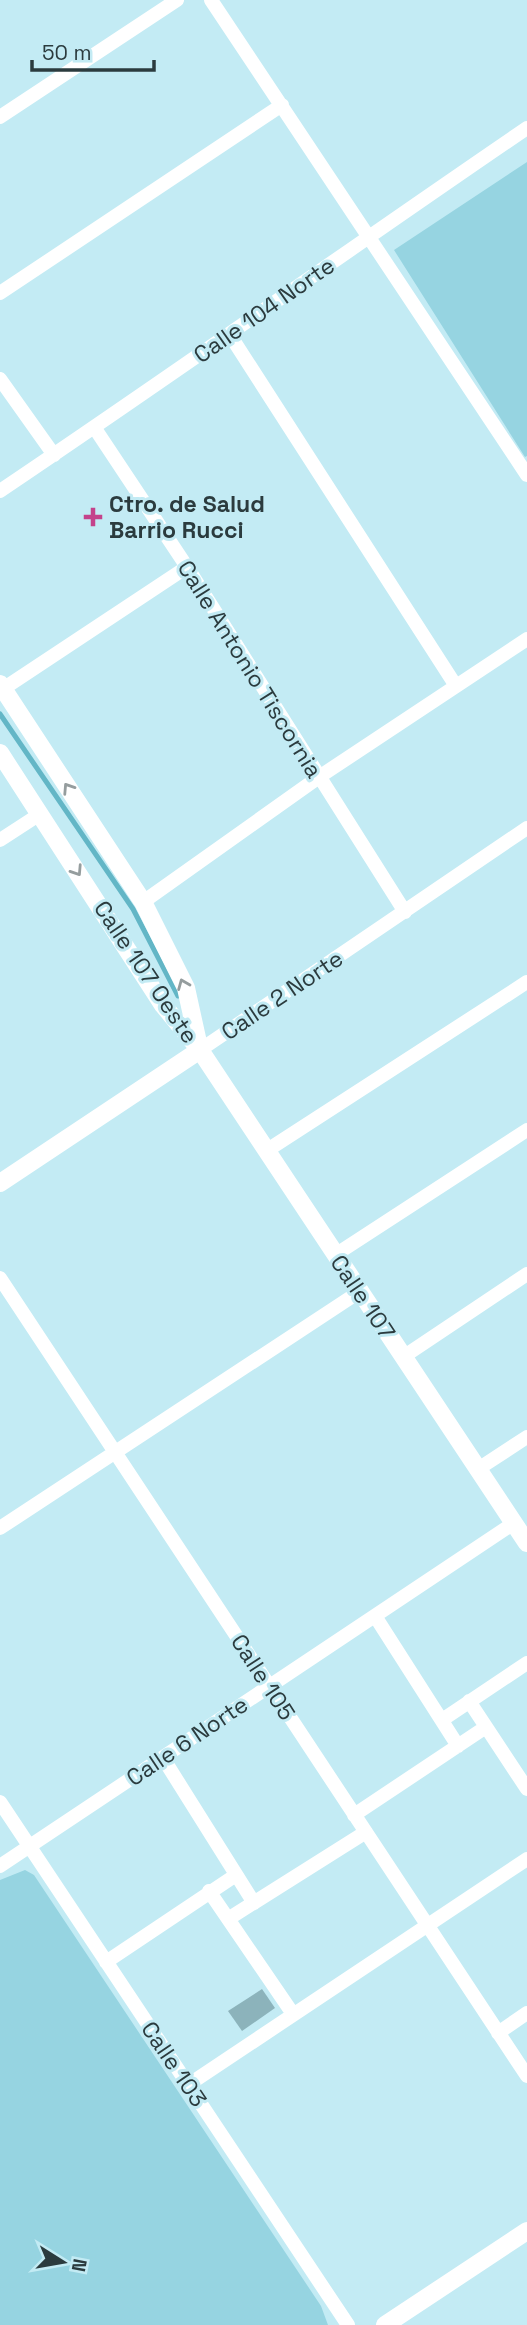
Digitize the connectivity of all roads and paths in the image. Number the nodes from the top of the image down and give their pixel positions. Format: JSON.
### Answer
{"nodes":[{"id":1,"x":177,"y":0,"type":"edge"},
{"id":2,"x":211,"y":0,"type":"edge"},
{"id":3,"x":282,"y":105,"type":"junction"},
{"id":4,"x":0,"y":117,"type":"edge"},
{"id":5,"x":527,"y":128,"type":"edge"},
{"id":6,"x":368,"y":237,"type":"junction"},
{"id":7,"x":0,"y":293,"type":"edge"},
{"id":8,"x":230,"y":335,"type":"junction"},
{"id":9,"x":0,"y":379,"type":"edge"},
{"id":10,"x":94,"y":427,"type":"junction"},
{"id":11,"x":54,"y":455,"type":"junction"},
{"id":12,"x":526,"y":472,"type":"edge"},
{"id":13,"x":0,"y":491,"type":"edge"},
{"id":14,"x":187,"y":567,"type":"junction"},
{"id":15,"x":527,"y":639,"type":"edge"},
{"id":16,"x":456,"y":686,"type":"junction"},
{"id":17,"x":2,"y":687,"type":"edge"},
{"id":18,"x":0,"y":753,"type":"edge"},
{"id":19,"x":319,"y":777,"type":"junction"},
{"id":20,"x":40,"y":814,"type":"junction"},
{"id":21,"x":525,"y":834,"type":"edge"},
{"id":22,"x":0,"y":841,"type":"edge"},
{"id":23,"x":143,"y":902,"type":"junction"},
{"id":24,"x":405,"y":912,"type":"junction"},
{"id":25,"x":527,"y":982,"type":"edge"},
{"id":26,"x":200,"y":1050,"type":"junction"},
{"id":27,"x":527,"y":1130,"type":"edge"},
{"id":28,"x":266,"y":1150,"type":"junction"},
{"id":29,"x":0,"y":1183,"type":"edge"},
{"id":30,"x":335,"y":1255,"type":"junction"},
{"id":31,"x":527,"y":1274,"type":"edge"},
{"id":32,"x":0,"y":1278,"type":"edge"},
{"id":33,"x":359,"y":1292,"type":"junction"},
{"id":34,"x":403,"y":1357,"type":"junction"},
{"id":35,"x":527,"y":1437,"type":"edge"},
{"id":36,"x":115,"y":1452,"type":"junction"},
{"id":37,"x":478,"y":1469,"type":"junction"},
{"id":38,"x":514,"y":1523,"type":"junction"},
{"id":39,"x":0,"y":1528,"type":"edge"},
{"id":40,"x":527,"y":1543,"type":"edge"},
{"id":41,"x":375,"y":1616,"type":"junction"},
{"id":42,"x":527,"y":1663,"type":"edge"},
{"id":43,"x":270,"y":1686,"type":"junction"},
{"id":44,"x":470,"y":1701,"type":"junction"},
{"id":45,"x":442,"y":1720,"type":"junction"},
{"id":46,"x":486,"y":1727,"type":"junction"},
{"id":47,"x":458,"y":1746,"type":"junction"},
{"id":48,"x":163,"y":1758,"type":"junction"},
{"id":49,"x":527,"y":1788,"type":"edge"},
{"id":50,"x":0,"y":1802,"type":"edge"},
{"id":51,"x":354,"y":1815,"type":"junction"},
{"id":52,"x":366,"y":1832,"type":"junction"},
{"id":53,"x":29,"y":1846,"type":"junction"},
{"id":54,"x":527,"y":1859,"type":"edge"},
{"id":55,"x":0,"y":1866,"type":"edge"},
{"id":56,"x":236,"y":1875,"type":"junction"},
{"id":57,"x":209,"y":1891,"type":"junction"},
{"id":58,"x":254,"y":1903,"type":"junction"},
{"id":59,"x":228,"y":1919,"type":"junction"},
{"id":60,"x":427,"y":1926,"type":"junction"},
{"id":61,"x":106,"y":1962,"type":"junction"},
{"id":62,"x":527,"y":2013,"type":"edge"},
{"id":63,"x":293,"y":2014,"type":"junction"},
{"id":64,"x":498,"y":2032,"type":"junction"},
{"id":65,"x":527,"y":2076,"type":"edge"},
{"id":66,"x":188,"y":2085,"type":"junction"},
{"id":67,"x":527,"y":2231,"type":"edge"},
{"id":68,"x":348,"y":2325,"type":"edge"},
{"id":69,"x":385,"y":2325,"type":"edge"}],
"edges":[{"from":1,"to":4,"type":"street"},
{"from":2,"to":3,"type":"street"},
{"from":3,"to":6,"type":"street"},
{"from":3,"to":7,"type":"street"},
{"from":5,"to":6,"type":"street","name":"Calle 104 Norte"},
{"from":6,"to":8,"type":"street","name":"Calle 104 Norte"},
{"from":6,"to":12,"type":"street"},
{"from":8,"to":10,"type":"street","name":"Calle 104 Norte"},
{"from":8,"to":16,"type":"street"},
{"from":9,"to":11,"type":"street"},
{"from":10,"to":11,"type":"street","name":"Calle 104 Norte"},
{"from":10,"to":14,"type":"street","name":"Calle Antonio Tiscornia"},
{"from":11,"to":13,"type":"street","name":"Calle 104 Norte"},
{"from":14,"to":17,"type":"street"},
{"from":14,"to":19,"type":"street","name":"Calle Antonio Tiscornia"},
{"from":15,"to":16,"type":"street"},
{"from":16,"to":19,"type":"street"},
{"from":23,"to":17,"type":"street","name":"Calle 107 Oeste","one_way":true},
{"from":18,"to":20,"type":"street","name":"Calle 107 Oeste"},
{"from":19,"to":23,"type":"street"},
{"from":19,"to":24,"type":"street","name":"Calle Antonio Tiscornia"},
{"from":20,"to":22,"type":"street"},
{"from":20,"to":26,"type":"street","name":"Calle 107 Oeste","one_way":true},
{"from":21,"to":24,"type":"street","name":"Calle 2 Norte"},
{"from":26,"to":23,"type":"street","name":"Calle 107 Oeste","one_way":true},
{"from":24,"to":26,"type":"street","name":"Calle 2 Norte"},
{"from":25,"to":28,"type":"street"},
{"from":26,"to":28,"type":"street","name":"Calle 107"},
{"from":26,"to":29,"type":"street","name":"Calle 2 Norte"},
{"from":27,"to":30,"type":"street"},
{"from":28,"to":30,"type":"street","name":"Calle 107"},
{"from":30,"to":33,"type":"street","name":"Calle 107"},
{"from":31,"to":34,"type":"street"},
{"from":32,"to":36,"type":"street","name":"Calle 105"},
{"from":33,"to":34,"type":"street","name":"Calle 107"},
{"from":33,"to":36,"type":"street"},
{"from":34,"to":37,"type":"street","name":"Calle 107"},
{"from":35,"to":37,"type":"street"},
{"from":36,"to":39,"type":"street"},
{"from":36,"to":43,"type":"street","name":"Calle 105"},
{"from":37,"to":38,"type":"street","name":"Calle 107"},
{"from":38,"to":40,"type":"street","name":"Calle 107"},
{"from":38,"to":41,"type":"street","name":"Calle 6 Norte"},
{"from":41,"to":43,"type":"street","name":"Calle 6 Norte"},
{"from":41,"to":45,"type":"street"},
{"from":42,"to":44,"type":"street"},
{"from":43,"to":48,"type":"street","name":"Calle 6 Norte"},
{"from":43,"to":51,"type":"street","name":"Calle 105"},
{"from":44,"to":45,"type":"street"},
{"from":44,"to":46,"type":"street"},
{"from":45,"to":47,"type":"street"},
{"from":46,"to":47,"type":"street"},
{"from":46,"to":49,"type":"street"},
{"from":47,"to":51,"type":"street"},
{"from":48,"to":53,"type":"street","name":"Calle 6 Norte"},
{"from":48,"to":56,"type":"street"},
{"from":50,"to":53,"type":"street","name":"Calle 103"},
{"from":51,"to":52,"type":"street","name":"Calle 105"},
{"from":52,"to":58,"type":"street"},
{"from":52,"to":60,"type":"street","name":"Calle 105"},
{"from":53,"to":55,"type":"street","name":"Calle 6 Norte"},
{"from":53,"to":61,"type":"street","name":"Calle 103"},
{"from":54,"to":60,"type":"street"},
{"from":56,"to":57,"type":"street"},
{"from":56,"to":58,"type":"street"},
{"from":57,"to":59,"type":"street"},
{"from":57,"to":61,"type":"street"},
{"from":58,"to":59,"type":"street"},
{"from":59,"to":63,"type":"street"},
{"from":60,"to":63,"type":"street"},
{"from":60,"to":64,"type":"street","name":"Calle 105"},
{"from":61,"to":66,"type":"street","name":"Calle 103"},
{"from":62,"to":64,"type":"street"},
{"from":63,"to":66,"type":"street"},
{"from":64,"to":65,"type":"street","name":"Calle 105"},
{"from":66,"to":68,"type":"street","name":"Calle 103"},
{"from":67,"to":69,"type":"street"}]}
